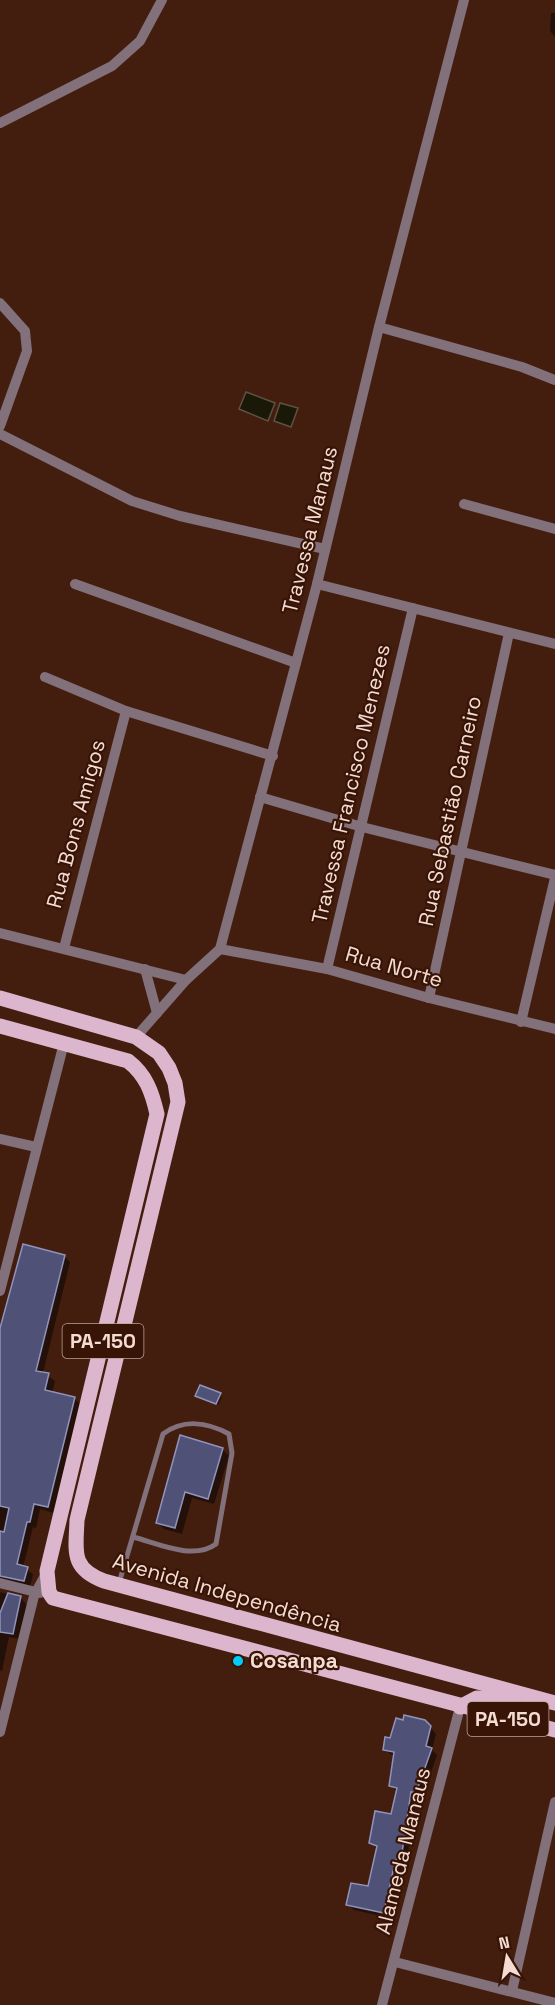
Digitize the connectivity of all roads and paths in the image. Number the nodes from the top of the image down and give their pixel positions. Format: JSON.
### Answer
{"nodes":[{"id":1,"x":162,"y":0,"type":"edge"},
{"id":2,"x":464,"y":0,"type":"edge"},
{"id":3,"x":0,"y":123,"type":"edge"},
{"id":4,"x":0,"y":303,"type":"edge"},
{"id":5,"x":379,"y":327,"type":"junction"},
{"id":6,"x":555,"y":380,"type":"edge"},
{"id":7,"x":0,"y":426,"type":"edge"},
{"id":8,"x":0,"y":434,"type":"edge"},
{"id":9,"x":464,"y":504,"type":"dead end"},
{"id":10,"x":555,"y":530,"type":"edge"},
{"id":11,"x":325,"y":549,"type":"junction"},
{"id":12,"x":75,"y":584,"type":"dead end"},
{"id":13,"x":317,"y":584,"type":"junction"},
{"id":14,"x":413,"y":608,"type":"junction"},
{"id":15,"x":509,"y":633,"type":"junction"},
{"id":16,"x":555,"y":644,"type":"edge"},
{"id":17,"x":296,"y":663,"type":"junction"},
{"id":18,"x":45,"y":676,"type":"dead end"},
{"id":19,"x":126,"y":711,"type":"junction"},
{"id":20,"x":273,"y":756,"type":"junction"},
{"id":21,"x":260,"y":797,"type":"junction"},
{"id":22,"x":362,"y":827,"type":"junction"},
{"id":23,"x":462,"y":850,"type":"junction"},
{"id":24,"x":555,"y":876,"type":"edge"},
{"id":25,"x":0,"y":933,"type":"edge"},
{"id":26,"x":64,"y":948,"type":"junction"},
{"id":27,"x":220,"y":949,"type":"junction"},
{"id":28,"x":145,"y":969,"type":"junction"},
{"id":29,"x":327,"y":969,"type":"junction"},
{"id":30,"x":186,"y":980,"type":"junction"},
{"id":31,"x":0,"y":998,"type":"edge"},
{"id":32,"x":429,"y":998,"type":"junction"},
{"id":33,"x":157,"y":1013,"type":"junction"},
{"id":34,"x":521,"y":1022,"type":"junction"},
{"id":35,"x":0,"y":1026,"type":"edge"},
{"id":36,"x":555,"y":1029,"type":"edge"},
{"id":37,"x":136,"y":1037,"type":"junction"},
{"id":38,"x":64,"y":1043,"type":"junction"},
{"id":39,"x":0,"y":1139,"type":"edge"},
{"id":40,"x":36,"y":1148,"type":"junction"},
{"id":41,"x":5,"y":1254,"type":"edge"},
{"id":42,"x":0,"y":1290,"type":"edge"},
{"id":43,"x":133,"y":1537,"type":"junction"},
{"id":44,"x":47,"y":1571,"type":"junction"},
{"id":45,"x":0,"y":1583,"type":"edge"},
{"id":46,"x":119,"y":1585,"type":"junction"},
{"id":47,"x":36,"y":1591,"type":"junction"},
{"id":48,"x":53,"y":1598,"type":"junction"},
{"id":49,"x":526,"y":1697,"type":"junction"},
{"id":50,"x":555,"y":1703,"type":"edge"},
{"id":51,"x":460,"y":1707,"type":"junction"},
{"id":52,"x":555,"y":1730,"type":"edge"},
{"id":53,"x":0,"y":1732,"type":"edge"},
{"id":54,"x":555,"y":1802,"type":"edge"},
{"id":55,"x":395,"y":1962,"type":"junction"},
{"id":56,"x":512,"y":1991,"type":"junction"},
{"id":57,"x":555,"y":2003,"type":"edge"},
{"id":58,"x":382,"y":2005,"type":"edge"}],
"edges":[{"from":1,"to":3,"type":"street"},
{"from":2,"to":5,"type":"street","name":"Travessa Manaus"},
{"from":4,"to":7,"type":"street"},
{"from":5,"to":6,"type":"street"},
{"from":5,"to":11,"type":"street","name":"Travessa Manaus"},
{"from":8,"to":11,"type":"street"},
{"from":9,"to":10,"type":"street"},
{"from":11,"to":13,"type":"street","name":"Travessa Manaus"},
{"from":12,"to":17,"type":"street"},
{"from":13,"to":14,"type":"street"},
{"from":13,"to":17,"type":"street","name":"Travessa Manaus"},
{"from":14,"to":15,"type":"street"},
{"from":14,"to":22,"type":"street","name":"Travessa Francisco Menezes"},
{"from":15,"to":16,"type":"street"},
{"from":15,"to":23,"type":"street","name":"Rua Sebastião Carneiro"},
{"from":17,"to":20,"type":"street","name":"Travessa Manaus"},
{"from":18,"to":19,"type":"street"},
{"from":19,"to":20,"type":"street"},
{"from":19,"to":26,"type":"street","name":"Rua Bons Amigos"},
{"from":20,"to":21,"type":"street","name":"Travessa Manaus"},
{"from":21,"to":22,"type":"street"},
{"from":21,"to":27,"type":"street","name":"Travessa Manaus"},
{"from":22,"to":23,"type":"street"},
{"from":22,"to":29,"type":"street","name":"Travessa Francisco Menezes"},
{"from":23,"to":24,"type":"street"},
{"from":23,"to":32,"type":"street","name":"Rua Sebastião Carneiro"},
{"from":24,"to":34,"type":"street"},
{"from":25,"to":26,"type":"street"},
{"from":26,"to":28,"type":"street"},
{"from":27,"to":29,"type":"street","name":"Rua Norte"},
{"from":27,"to":30,"type":"street"},
{"from":28,"to":30,"type":"street"},
{"from":28,"to":33,"type":"street"},
{"from":29,"to":32,"type":"street","name":"Rua Norte"},
{"from":30,"to":33,"type":"street"},
{"from":31,"to":37,"type":"main road","name":"Avenida Independência","number":"PA-150"},
{"from":32,"to":34,"type":"street","name":"Rua Norte"},
{"from":33,"to":37,"type":"street"},
{"from":34,"to":36,"type":"street","name":"Rua Norte"},
{"from":35,"to":38,"type":"main road","number":"PA-150"},
{"from":37,"to":46,"type":"main road","name":"Avenida Independência","number":"PA-150"},
{"from":38,"to":40,"type":"street"},
{"from":38,"to":44,"type":"main road","number":"PA-150"},
{"from":39,"to":40,"type":"street"},
{"from":40,"to":41,"type":"street"},
{"from":41,"to":42,"type":"street"},
{"from":43,"to":43,"type":"lane"},
{"from":43,"to":46,"type":"lane"},
{"from":44,"to":47,"type":"street"},
{"from":44,"to":48,"type":"main road","number":"PA-150"},
{"from":45,"to":47,"type":"street"},
{"from":46,"to":49,"type":"main road","name":"Avenida Independência","number":"PA-150"},
{"from":47,"to":48,"type":"street"},
{"from":47,"to":53,"type":"street"},
{"from":48,"to":51,"type":"main road","number":"PA-150"},
{"from":49,"to":50,"type":"main road","name":"Avenida Independência","number":"PA-150"},
{"from":49,"to":51,"type":"main road"},
{"from":51,"to":52,"type":"main road","number":"PA-150"},
{"from":51,"to":55,"type":"street","name":"Alameda Manaus"},
{"from":54,"to":56,"type":"street"},
{"from":55,"to":56,"type":"street"},
{"from":55,"to":58,"type":"street","name":"Alameda Manaus"},
{"from":56,"to":57,"type":"street"}]}
